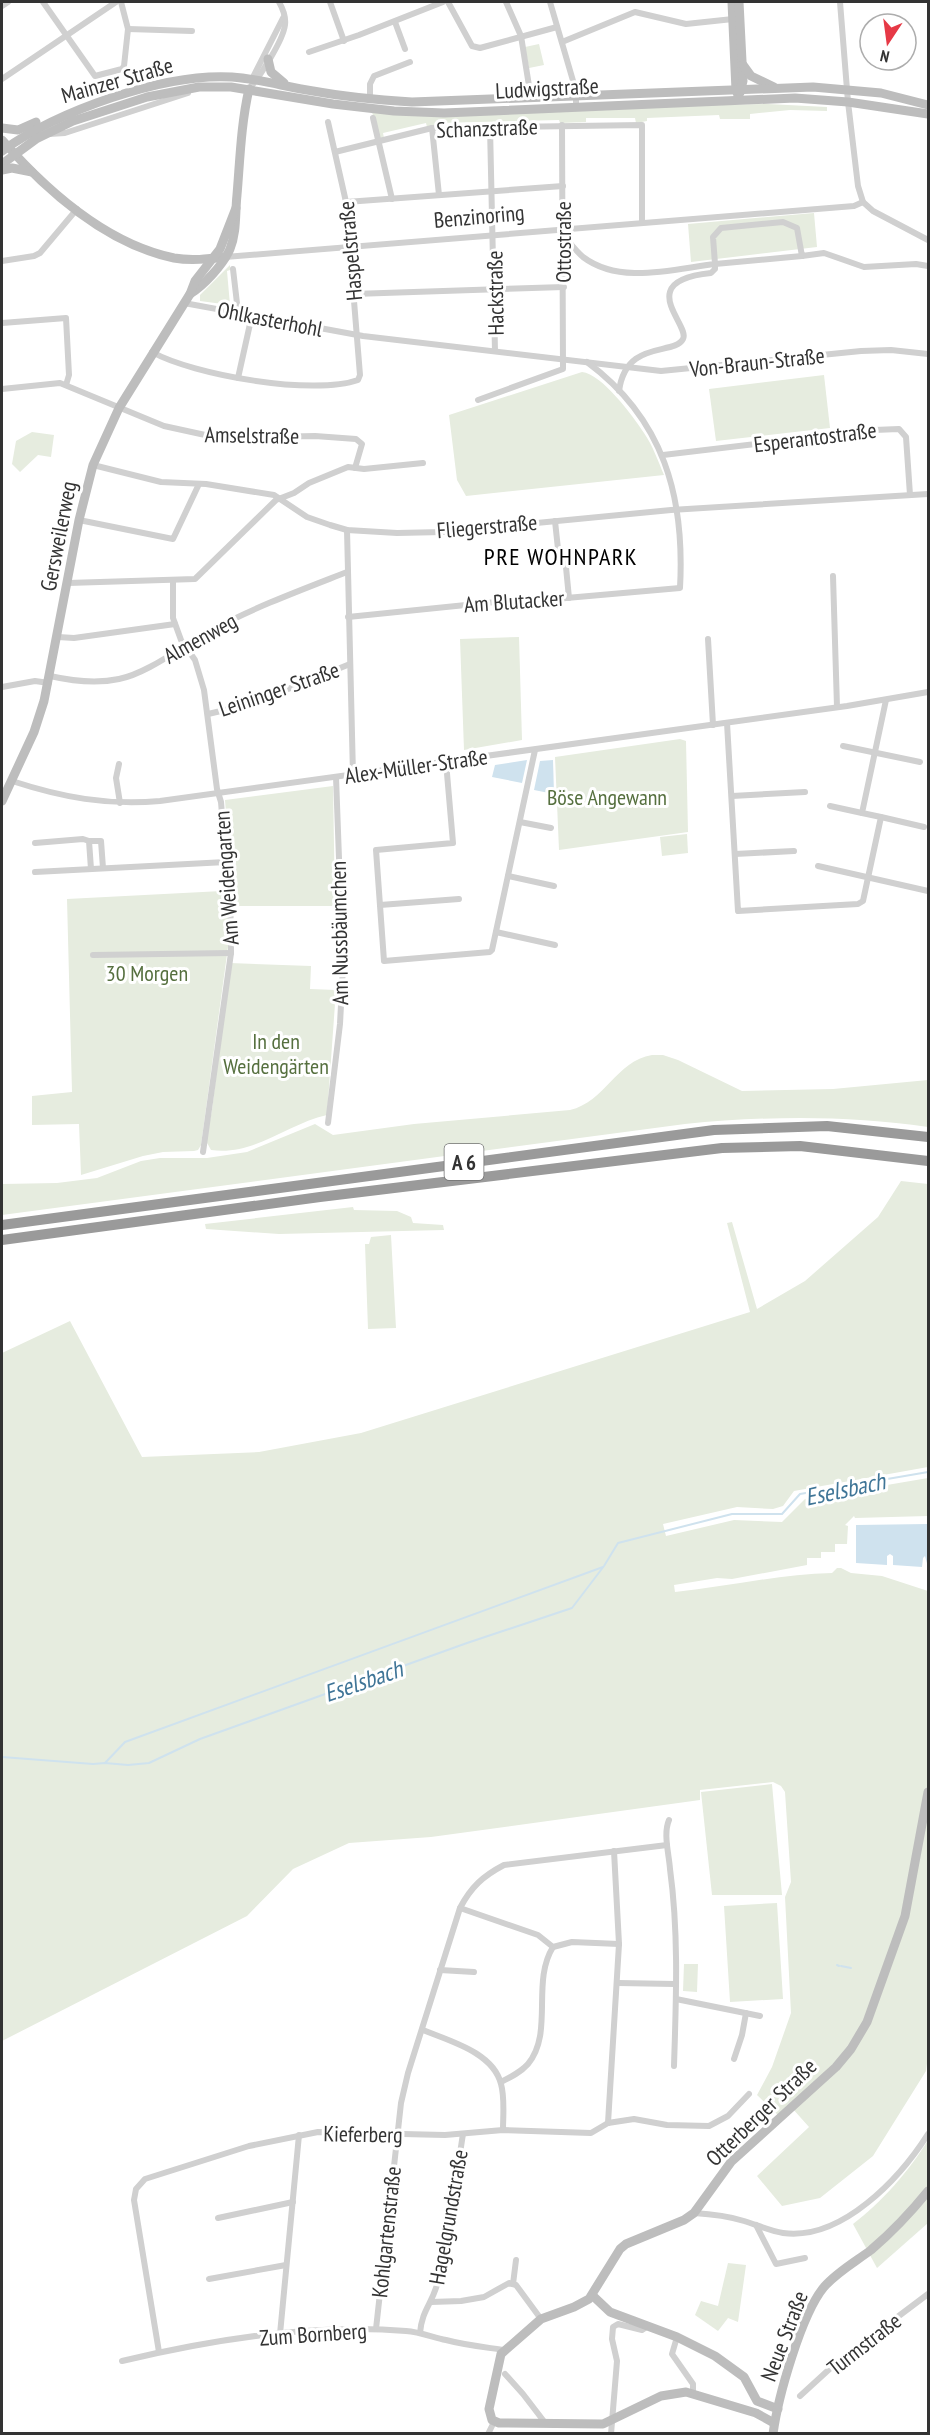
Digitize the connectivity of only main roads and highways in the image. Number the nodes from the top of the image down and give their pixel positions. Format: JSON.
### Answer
{"nodes":[{"id":1,"x":928,"y":1137,"type":"edge"},
{"id":2,"x":928,"y":1161,"type":"edge"},
{"id":3,"x":2,"y":1225,"type":"edge"},
{"id":4,"x":2,"y":1240,"type":"edge"}],
"edges":[{"from":1,"to":3,"type":"highway","number":"A 6"},
{"from":2,"to":4,"type":"highway","number":"A 6"}]}
